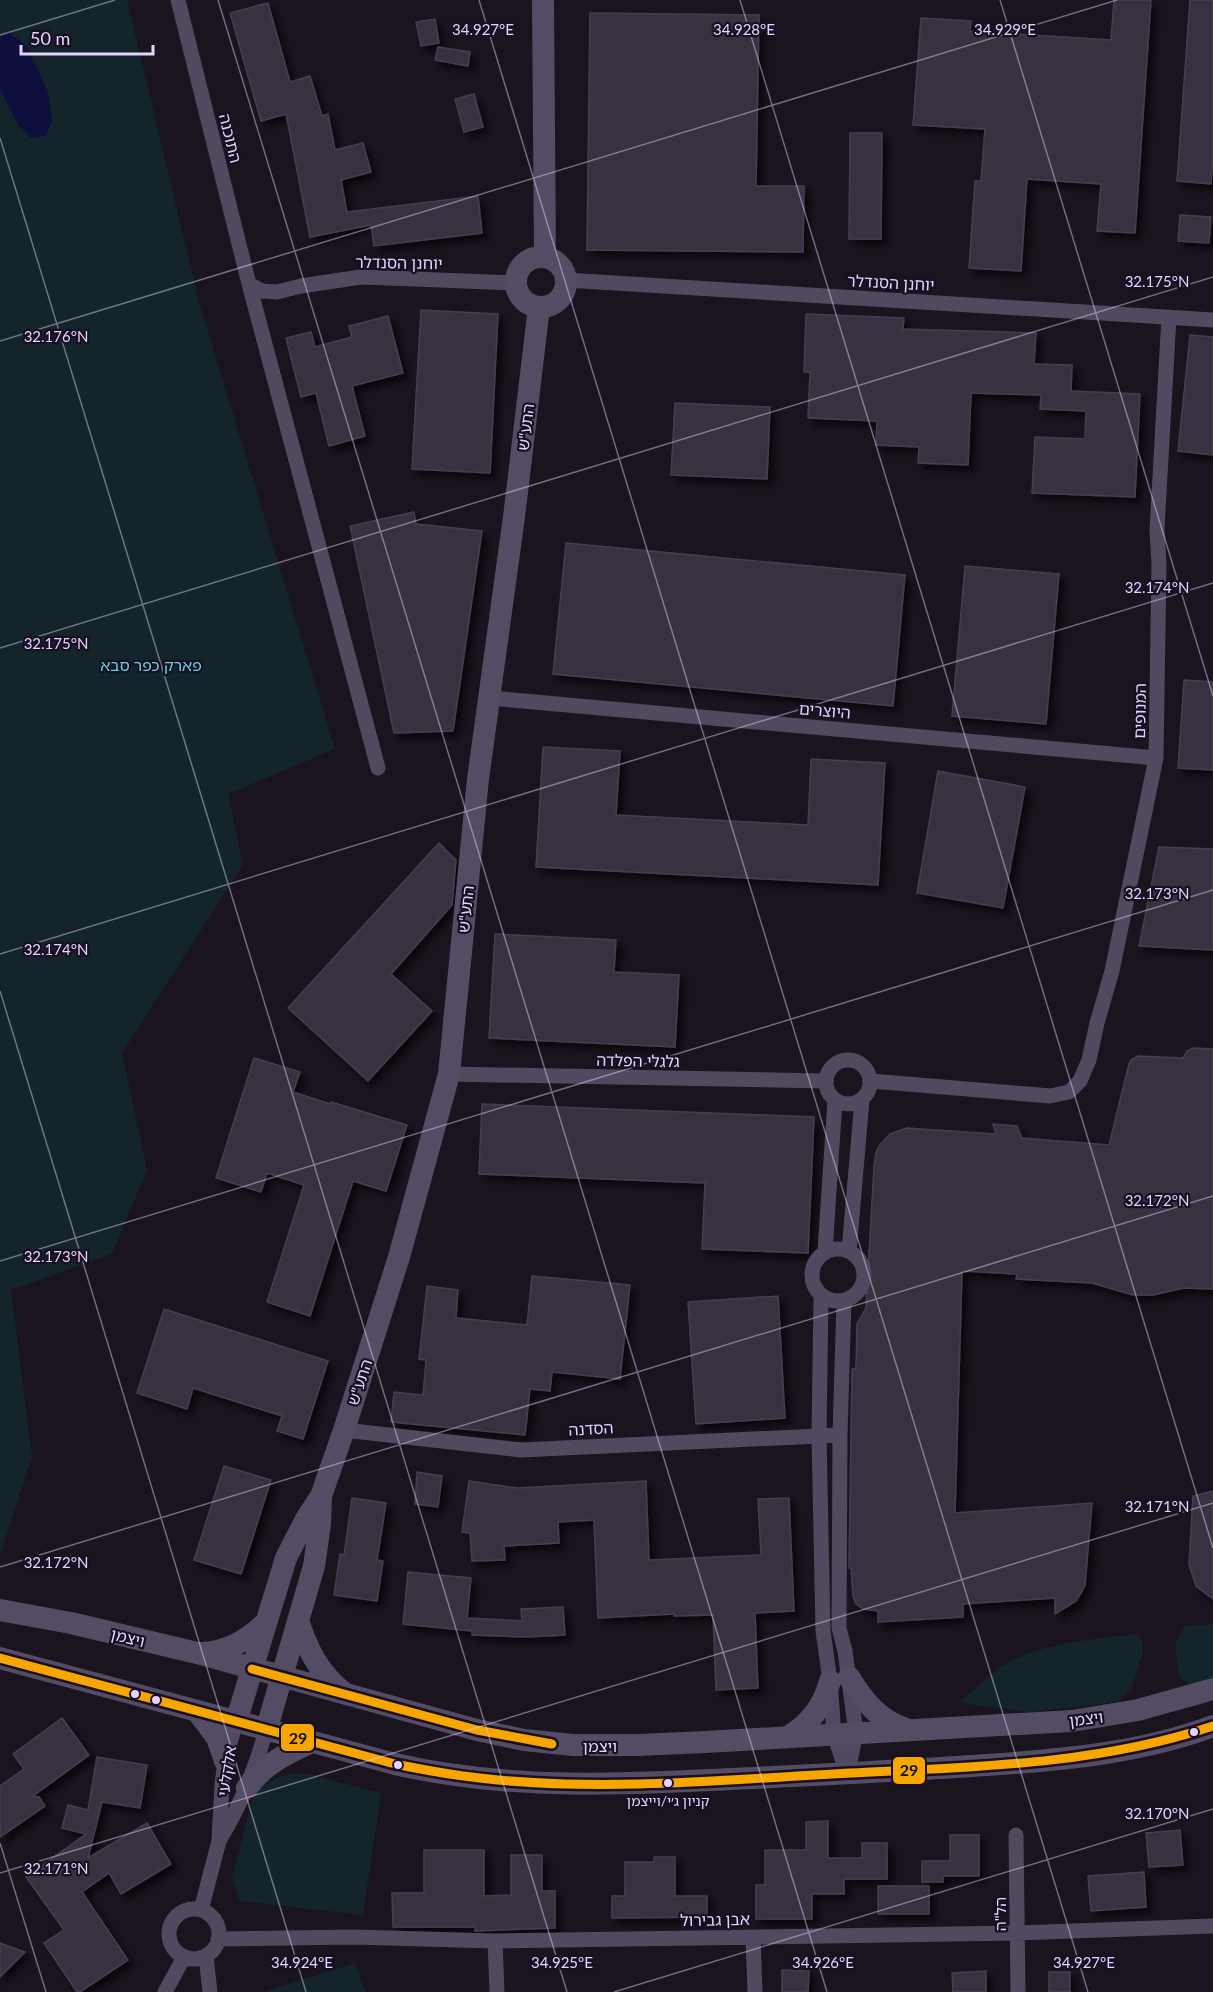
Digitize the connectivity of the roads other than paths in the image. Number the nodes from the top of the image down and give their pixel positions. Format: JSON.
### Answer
{"nodes":[{"id":1,"x":178,"y":0,"type":"edge"},
{"id":2,"x":543,"y":0,"type":"edge"},
{"id":3,"x":546,"y":257,"type":"junction"},
{"id":4,"x":566,"y":280,"type":"junction"},
{"id":5,"x":516,"y":283,"type":"junction"},
{"id":6,"x":249,"y":284,"type":"junction"},
{"id":7,"x":539,"y":307,"type":"junction"},
{"id":8,"x":1169,"y":317,"type":"junction"},
{"id":9,"x":1213,"y":320,"type":"edge"},
{"id":10,"x":490,"y":698,"type":"junction"},
{"id":11,"x":1156,"y":758,"type":"junction"},
{"id":12,"x":378,"y":768,"type":"dead end"},
{"id":13,"x":449,"y":1074,"type":"junction"},
{"id":14,"x":826,"y":1081,"type":"junction"},
{"id":15,"x":871,"y":1081,"type":"junction"},
{"id":16,"x":836,"y":1100,"type":"junction"},
{"id":17,"x":862,"y":1100,"type":"junction"},
{"id":18,"x":849,"y":1251,"type":"junction"},
{"id":19,"x":825,"y":1252,"type":"junction"},
{"id":20,"x":821,"y":1295,"type":"junction"},
{"id":21,"x":844,"y":1300,"type":"junction"},
{"id":22,"x":344,"y":1430,"type":"junction"},
{"id":23,"x":819,"y":1435,"type":"junction"},
{"id":24,"x":840,"y":1435,"type":"junction"},
{"id":25,"x":321,"y":1496,"type":"junction"},
{"id":26,"x":0,"y":1610,"type":"edge"},
{"id":27,"x":298,"y":1620,"type":"junction"},
{"id":28,"x":266,"y":1622,"type":"junction"},
{"id":29,"x":823,"y":1631,"type":"junction"},
{"id":30,"x":845,"y":1651,"type":"junction"},
{"id":31,"x":197,"y":1653,"type":"junction"},
{"id":32,"x":0,"y":1659,"type":"edge"},
{"id":33,"x":252,"y":1669,"type":"junction"},
{"id":34,"x":282,"y":1677,"type":"junction"},
{"id":35,"x":839,"y":1679,"type":"junction"},
{"id":36,"x":1213,"y":1689,"type":"edge"},
{"id":37,"x":346,"y":1695,"type":"junction"},
{"id":38,"x":197,"y":1711,"type":"junction"},
{"id":39,"x":236,"y":1722,"type":"junction"},
{"id":40,"x":1213,"y":1726,"type":"edge"},
{"id":41,"x":907,"y":1730,"type":"junction"},
{"id":42,"x":266,"y":1731,"type":"junction"},
{"id":43,"x":845,"y":1734,"type":"junction"},
{"id":44,"x":788,"y":1737,"type":"junction"},
{"id":45,"x":310,"y":1743,"type":"junction"},
{"id":46,"x":225,"y":1761,"type":"junction"},
{"id":47,"x":847,"y":1774,"type":"junction"},
{"id":48,"x":247,"y":1788,"type":"junction"},
{"id":49,"x":1016,"y":1835,"type":"dead end"},
{"id":50,"x":219,"y":1841,"type":"junction"},
{"id":51,"x":201,"y":1910,"type":"junction"},
{"id":52,"x":1213,"y":1926,"type":"edge"},
{"id":53,"x":1017,"y":1933,"type":"junction"},
{"id":54,"x":753,"y":1937,"type":"junction"},
{"id":55,"x":218,"y":1939,"type":"junction"},
{"id":56,"x":495,"y":1941,"type":"junction"},
{"id":57,"x":206,"y":1956,"type":"junction"},
{"id":58,"x":184,"y":1957,"type":"junction"},
{"id":59,"x":165,"y":1992,"type":"edge"},
{"id":60,"x":210,"y":1992,"type":"edge"},
{"id":61,"x":497,"y":1992,"type":"edge"},
{"id":62,"x":755,"y":1992,"type":"edge"},
{"id":63,"x":1018,"y":1992,"type":"edge"}],
"edges":[{"from":1,"to":6,"type":"street","name":"התוכנה"},
{"from":2,"to":3,"type":"main road"},
{"from":3,"to":4,"type":"main road"},
{"from":3,"to":5,"type":"main road"},
{"from":4,"to":7,"type":"main road"},
{"from":4,"to":8,"type":"street","name":"יוחנן הסנדלר"},
{"from":5,"to":6,"type":"street","name":"יוחנן הסנדלר"},
{"from":5,"to":7,"type":"main road"},
{"from":6,"to":12,"type":"street","name":"התוכנה"},
{"from":7,"to":10,"type":"main road","name":"התע\"ש"},
{"from":8,"to":9,"type":"street","name":"יוחנן הסנדלר"},
{"from":8,"to":11,"type":"street","name":"המנופים"},
{"from":10,"to":11,"type":"street","name":"היוצרים"},
{"from":10,"to":13,"type":"main road","name":"התע\"ש"},
{"from":11,"to":15,"type":"street","name":"המנופים"},
{"from":13,"to":14,"type":"street","name":"גלגלי הפלדה"},
{"from":13,"to":22,"type":"main road","name":"התע\"ש"},
{"from":14,"to":15,"type":"street"},
{"from":14,"to":16,"type":"street"},
{"from":15,"to":17,"type":"street"},
{"from":16,"to":17,"type":"street"},
{"from":16,"to":19,"type":"street"},
{"from":17,"to":18,"type":"street"},
{"from":18,"to":19,"type":"street"},
{"from":18,"to":21,"type":"street"},
{"from":19,"to":20,"type":"street"},
{"from":20,"to":21,"type":"street"},
{"from":20,"to":23,"type":"street"},
{"from":21,"to":24,"type":"street"},
{"from":22,"to":23,"type":"street","name":"הסדנה"},
{"from":22,"to":25,"type":"main road","name":"התע\"ש"},
{"from":23,"to":24,"type":"street","name":"הסדנה"},
{"from":23,"to":29,"type":"street"},
{"from":24,"to":30,"type":"street"},
{"from":25,"to":27,"type":"main road","name":"התע\"ש"},
{"from":25,"to":28,"type":"main road","name":"התע\"ש"},
{"from":26,"to":31,"type":"main road","name":"ויצמן"},
{"from":27,"to":34,"type":"main road","name":"התע\"ש"},
{"from":27,"to":37,"type":"main road"},
{"from":28,"to":31,"type":"main road"},
{"from":28,"to":33,"type":"main road","name":"התע\"ש"},
{"from":29,"to":30,"type":"street"},
{"from":29,"to":35,"type":"street"},
{"from":30,"to":35,"type":"street"},
{"from":31,"to":33,"type":"main road","name":"ויצמן"},
{"from":32,"to":38,"type":"main road"},
{"from":33,"to":34,"type":"main road","name":"ויצמן"},
{"from":33,"to":39,"type":"main road","name":"אלקלעי"},
{"from":34,"to":37,"type":"main road","name":"ויצמן"},
{"from":34,"to":42,"type":"main road","name":"התע\"ש"},
{"from":35,"to":41,"type":"main road"},
{"from":35,"to":43,"type":"street"},
{"from":35,"to":43,"type":"street"},
{"from":35,"to":44,"type":"main road"},
{"from":36,"to":41,"type":"main road","name":"ויצמן"},
{"from":37,"to":44,"type":"main road","name":"ויצמן"},
{"from":38,"to":39,"type":"main road"},
{"from":38,"to":46,"type":"main road"},
{"from":39,"to":42,"type":"main road"},
{"from":39,"to":46,"type":"street","name":"אלקלעי"},
{"from":40,"to":47,"type":"main road"},
{"from":41,"to":43,"type":"main road","name":"ויצמן"},
{"from":42,"to":45,"type":"main road"},
{"from":42,"to":48,"type":"street","name":"אלקלעי"},
{"from":43,"to":44,"type":"main road","name":"ויצמן"},
{"from":43,"to":47,"type":"street"},
{"from":43,"to":47,"type":"street"},
{"from":45,"to":47,"type":"main road"},
{"from":45,"to":48,"type":"main road"},
{"from":46,"to":50,"type":"street","name":"אלקלעי"},
{"from":48,"to":50,"type":"street","name":"אלקלעי"},
{"from":49,"to":53,"type":"street","name":"הל\"ה"},
{"from":50,"to":51,"type":"street","name":"אלקלעי"},
{"from":51,"to":55,"type":"street"},
{"from":51,"to":58,"type":"street"},
{"from":52,"to":53,"type":"street","name":"אבן גבירול"},
{"from":53,"to":54,"type":"street","name":"אבן גבירול"},
{"from":53,"to":63,"type":"street","name":"הל\"ה"},
{"from":54,"to":56,"type":"street","name":"אבן גבירול"},
{"from":54,"to":62,"type":"street"},
{"from":55,"to":56,"type":"street","name":"אבן גבירול"},
{"from":55,"to":57,"type":"street"},
{"from":56,"to":61,"type":"street"},
{"from":57,"to":58,"type":"street"},
{"from":57,"to":60,"type":"street"},
{"from":58,"to":59,"type":"street"}]}
